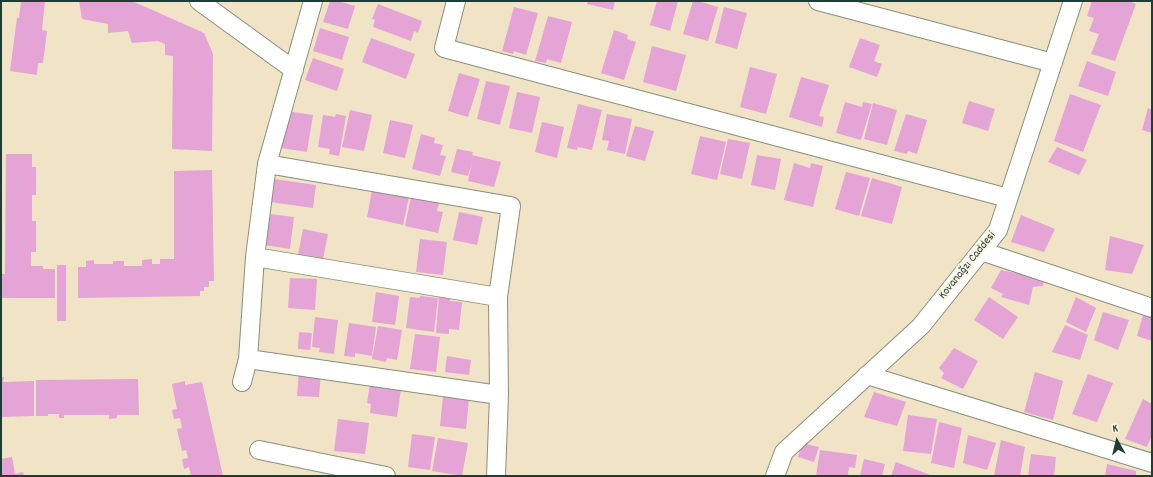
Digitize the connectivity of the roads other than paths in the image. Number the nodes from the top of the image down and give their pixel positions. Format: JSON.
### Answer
{"nodes":[{"id":1,"x":199,"y":1,"type":"edge"},
{"id":2,"x":313,"y":1,"type":"edge"},
{"id":3,"x":456,"y":1,"type":"edge"},
{"id":4,"x":818,"y":1,"type":"edge"},
{"id":5,"x":1073,"y":1,"type":"edge"},
{"id":6,"x":1052,"y":64,"type":"junction"},
{"id":7,"x":294,"y":70,"type":"junction"},
{"id":8,"x":267,"y":164,"type":"junction"},
{"id":9,"x":1008,"y":198,"type":"junction"},
{"id":10,"x":980,"y":251,"type":"junction"},
{"id":11,"x":255,"y":257,"type":"junction"},
{"id":12,"x":498,"y":297,"type":"junction"},
{"id":13,"x":1152,"y":308,"type":"edge"},
{"id":14,"x":248,"y":359,"type":"junction"},
{"id":15,"x":867,"y":375,"type":"junction"},
{"id":16,"x":242,"y":382,"type":"dead end"},
{"id":17,"x":499,"y":395,"type":"junction"},
{"id":18,"x":259,"y":450,"type":"dead end"},
{"id":19,"x":1152,"y":463,"type":"edge"},
{"id":20,"x":359,"y":473,"type":"edge"},
{"id":21,"x":386,"y":476,"type":"edge"},
{"id":22,"x":496,"y":476,"type":"edge"},
{"id":23,"x":775,"y":476,"type":"edge"}],
"edges":[{"from":1,"to":7,"type":"street"},
{"from":2,"to":7,"type":"street"},
{"from":3,"to":9,"type":"street"},
{"from":4,"to":6,"type":"street"},
{"from":5,"to":6,"type":"street","name":"Kovanağzı Caddesi"},
{"from":6,"to":9,"type":"street","name":"Kovanağzı Caddesi"},
{"from":7,"to":8,"type":"street"},
{"from":8,"to":11,"type":"street"},
{"from":8,"to":12,"type":"street"},
{"from":9,"to":10,"type":"street","name":"Kovanağzı Caddesi"},
{"from":10,"to":13,"type":"street"},
{"from":10,"to":15,"type":"street","name":"Kovanağzı Caddesi"},
{"from":11,"to":12,"type":"street"},
{"from":11,"to":14,"type":"street"},
{"from":12,"to":17,"type":"street"},
{"from":14,"to":16,"type":"street"},
{"from":14,"to":17,"type":"street"},
{"from":15,"to":19,"type":"street"},
{"from":15,"to":23,"type":"street","name":"Kovanağzı Caddesi"},
{"from":17,"to":22,"type":"street"},
{"from":18,"to":20,"type":"street"},
{"from":20,"to":21,"type":"street"}]}
